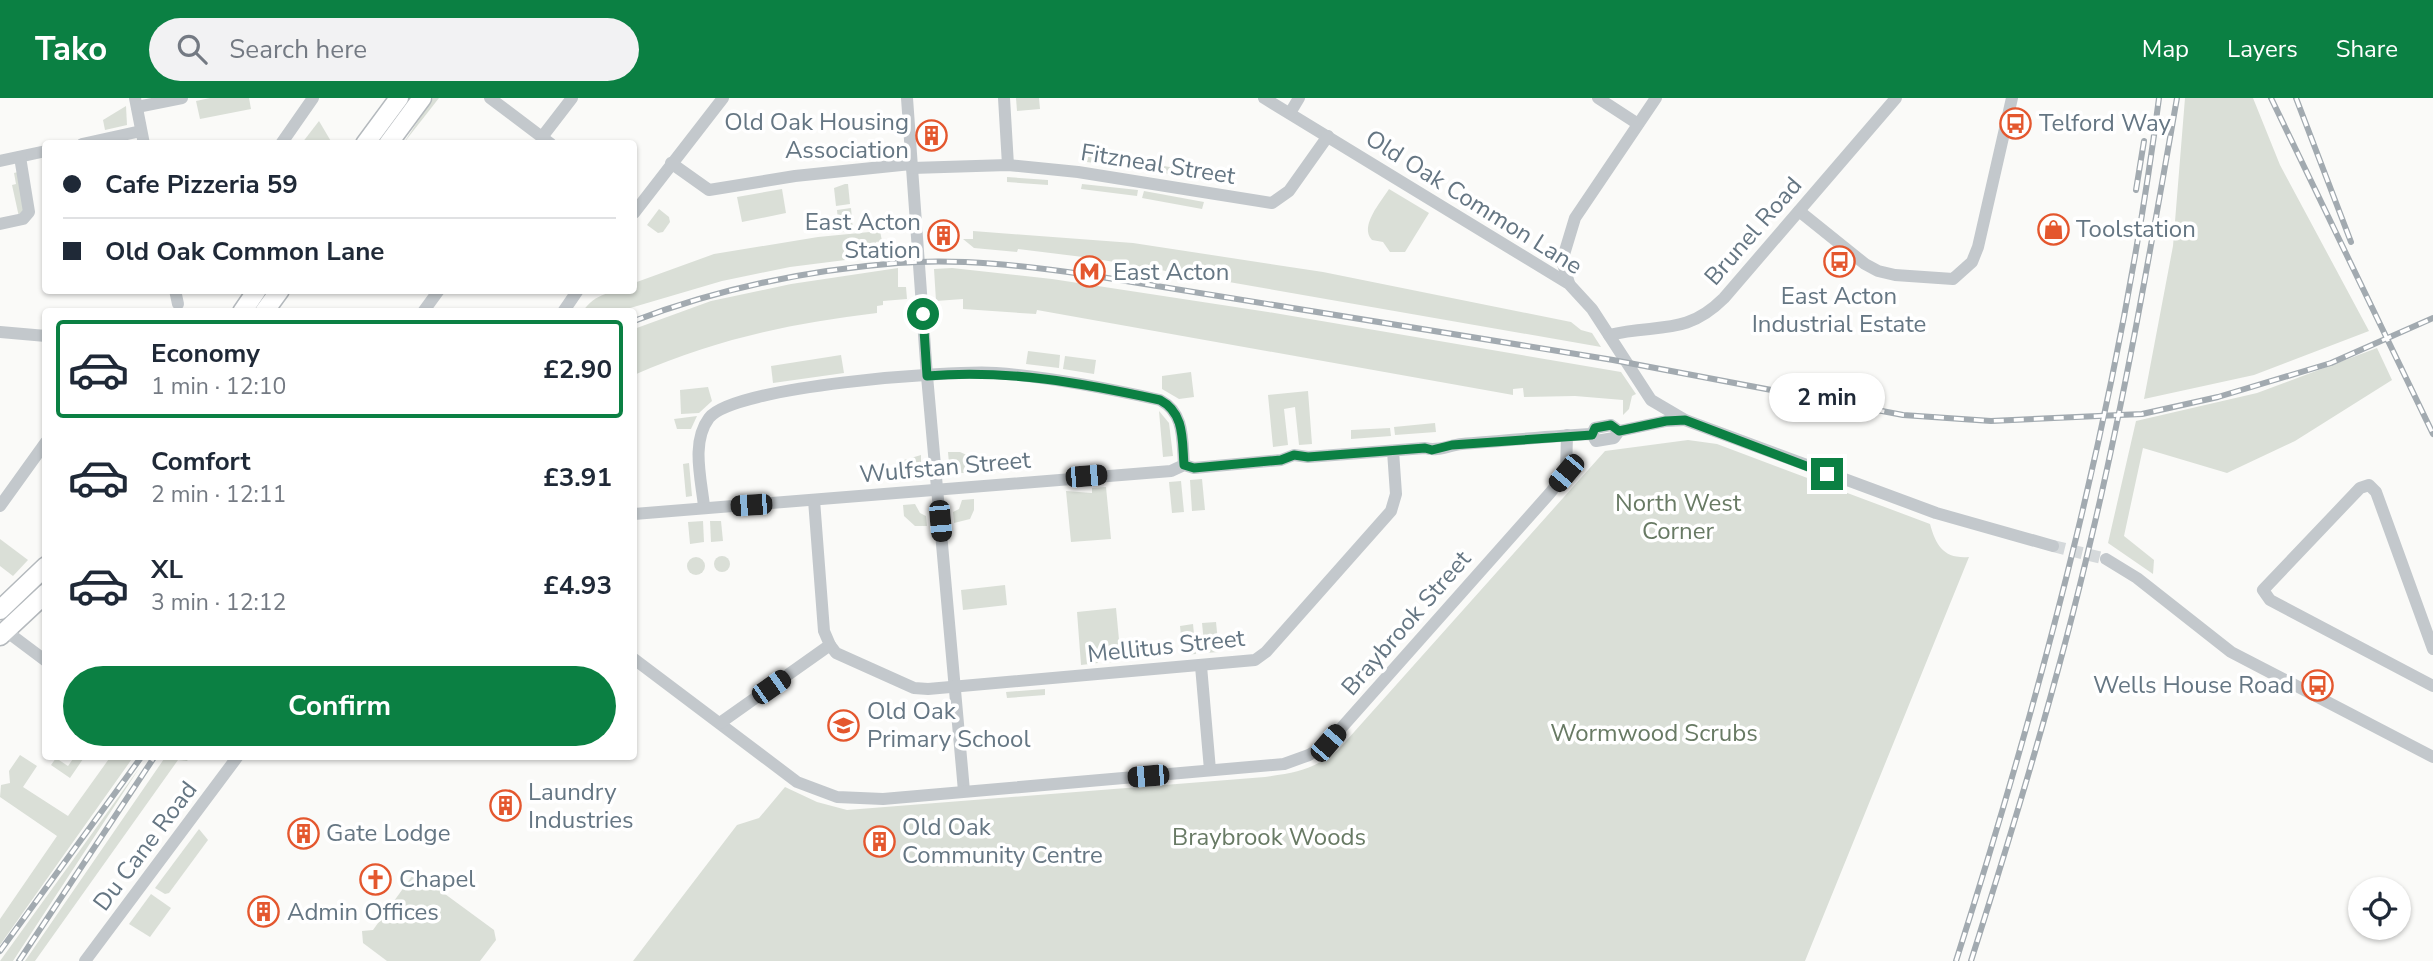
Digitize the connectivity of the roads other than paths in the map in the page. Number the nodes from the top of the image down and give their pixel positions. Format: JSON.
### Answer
{"nodes":[{"id":1,"x":182,"y":98,"type":"edge"},
{"id":2,"x":313,"y":98,"type":"edge"},
{"id":3,"x":399,"y":98,"type":"edge"},
{"id":4,"x":422,"y":98,"type":"edge"},
{"id":5,"x":490,"y":98,"type":"edge"},
{"id":6,"x":572,"y":98,"type":"edge"},
{"id":7,"x":723,"y":98,"type":"edge"},
{"id":8,"x":907,"y":98,"type":"edge"},
{"id":9,"x":1004,"y":98,"type":"edge"},
{"id":10,"x":1264,"y":98,"type":"edge"},
{"id":11,"x":1299,"y":98,"type":"edge"},
{"id":12,"x":1598,"y":98,"type":"edge"},
{"id":13,"x":1656,"y":98,"type":"edge"},
{"id":14,"x":1896,"y":98,"type":"edge"},
{"id":15,"x":2012,"y":98,"type":"edge"},
{"id":16,"x":136,"y":103,"type":"edge"},
{"id":17,"x":1290,"y":113,"type":"junction"},
{"id":18,"x":1638,"y":124,"type":"junction"},
{"id":19,"x":1328,"y":136,"type":"junction"},
{"id":20,"x":142,"y":137,"type":"edge"},
{"id":21,"x":116,"y":140,"type":"edge"},
{"id":22,"x":284,"y":140,"type":"edge"},
{"id":23,"x":368,"y":140,"type":"edge"},
{"id":24,"x":391,"y":140,"type":"edge"},
{"id":25,"x":546,"y":140,"type":"edge"},
{"id":26,"x":548,"y":140,"type":"edge"},
{"id":27,"x":42,"y":152,"type":"edge"},
{"id":28,"x":20,"y":157,"type":"junction"},
{"id":29,"x":0,"y":161,"type":"edge"},
{"id":30,"x":671,"y":163,"type":"junction"},
{"id":31,"x":1008,"y":165,"type":"junction"},
{"id":32,"x":912,"y":166,"type":"junction"},
{"id":33,"x":637,"y":206,"type":"edge"},
{"id":34,"x":1799,"y":211,"type":"junction"},
{"id":35,"x":0,"y":224,"type":"edge"},
{"id":36,"x":1569,"y":284,"type":"junction"},
{"id":37,"x":0,"y":332,"type":"edge"},
{"id":38,"x":1609,"y":335,"type":"junction"},
{"id":39,"x":42,"y":336,"type":"edge"},
{"id":40,"x":927,"y":376,"type":"junction"},
{"id":41,"x":1685,"y":420,"type":"junction"},
{"id":42,"x":1567,"y":435,"type":"junction"},
{"id":43,"x":42,"y":448,"type":"edge"},
{"id":44,"x":1393,"y":451,"type":"junction"},
{"id":45,"x":1184,"y":465,"type":"junction"},
{"id":46,"x":937,"y":491,"type":"junction"},
{"id":47,"x":814,"y":500,"type":"junction"},
{"id":48,"x":0,"y":506,"type":"edge"},
{"id":49,"x":704,"y":506,"type":"junction"},
{"id":50,"x":637,"y":514,"type":"edge"},
{"id":51,"x":2053,"y":546,"type":"tunnel mouth"},
{"id":52,"x":2106,"y":558,"type":"tunnel mouth"},
{"id":53,"x":42,"y":570,"type":"edge"},
{"id":54,"x":42,"y":597,"type":"edge"},
{"id":55,"x":0,"y":610,"type":"edge"},
{"id":56,"x":3,"y":634,"type":"edge"},
{"id":57,"x":830,"y":645,"type":"junction"},
{"id":58,"x":2433,"y":649,"type":"edge"},
{"id":59,"x":42,"y":658,"type":"edge"},
{"id":60,"x":637,"y":661,"type":"edge"},
{"id":61,"x":1201,"y":666,"type":"junction"},
{"id":62,"x":955,"y":686,"type":"junction"},
{"id":63,"x":2433,"y":686,"type":"edge"},
{"id":64,"x":720,"y":723,"type":"junction"},
{"id":65,"x":2433,"y":757,"type":"edge"},
{"id":66,"x":235,"y":760,"type":"edge"},
{"id":67,"x":1210,"y":770,"type":"junction"},
{"id":68,"x":964,"y":791,"type":"junction"},
{"id":69,"x":85,"y":961,"type":"edge"}],
"edges":[{"from":1,"to":16,"type":"street"},
{"from":2,"to":22,"type":"street"},
{"from":3,"to":23,"type":"highway"},
{"from":4,"to":24,"type":"highway"},
{"from":5,"to":25,"type":"street"},
{"from":6,"to":26,"type":"street"},
{"from":7,"to":30,"type":"street"},
{"from":8,"to":32,"type":"street"},
{"from":9,"to":31,"type":"street"},
{"from":10,"to":17,"type":"street","name":"Old Oak Common Lane"},
{"from":11,"to":17,"type":"street"},
{"from":12,"to":18,"type":"street"},
{"from":13,"to":18,"type":"street"},
{"from":14,"to":34,"type":"street","name":"Brunel Road"},
{"from":15,"to":34,"type":"street"},
{"from":16,"to":20,"type":"street"},
{"from":17,"to":19,"type":"street","name":"Old Oak Common Lane"},
{"from":18,"to":36,"type":"street"},
{"from":19,"to":31,"type":"street","name":"Fitzneal Street"},
{"from":19,"to":36,"type":"street","name":"Old Oak Common Lane"},
{"from":20,"to":21,"type":"street"},
{"from":27,"to":28,"type":"street"},
{"from":28,"to":29,"type":"street"},
{"from":28,"to":35,"type":"street"},
{"from":30,"to":32,"type":"street"},
{"from":30,"to":33,"type":"street"},
{"from":31,"to":32,"type":"street","name":"Fitzneal Street"},
{"from":32,"to":40,"type":"street"},
{"from":34,"to":38,"type":"street","name":"Brunel Road"},
{"from":36,"to":38,"type":"street","name":"Old Oak Common Lane"},
{"from":37,"to":39,"type":"street"},
{"from":38,"to":41,"type":"street","name":"Old Oak Common Lane"},
{"from":40,"to":45,"type":"street"},
{"from":40,"to":46,"type":"street"},
{"from":40,"to":49,"type":"street"},
{"from":41,"to":42,"type":"street","name":"Wulfstan Street"},
{"from":41,"to":51,"type":"street","name":"Old Oak Common Lane"},
{"from":42,"to":44,"type":"street","name":"Wulfstan Street"},
{"from":42,"to":67,"type":"street","name":"Braybrook Street"},
{"from":43,"to":48,"type":"street"},
{"from":44,"to":45,"type":"street","name":"Wulfstan Street"},
{"from":44,"to":61,"type":"street","name":"Mellitus Street"},
{"from":45,"to":46,"type":"street","name":"Wulfstan Street"},
{"from":46,"to":47,"type":"street","name":"Wulfstan Street"},
{"from":46,"to":62,"type":"street"},
{"from":47,"to":49,"type":"street","name":"Wulfstan Street"},
{"from":47,"to":57,"type":"street"},
{"from":49,"to":50,"type":"street","name":"Wulfstan Street"},
{"from":52,"to":65,"type":"street"},
{"from":53,"to":55,"type":"highway"},
{"from":54,"to":56,"type":"highway"},
{"from":56,"to":59,"type":"street"},
{"from":57,"to":62,"type":"street","name":"Mellitus Street"},
{"from":57,"to":64,"type":"street"},
{"from":58,"to":63,"type":"street"},
{"from":60,"to":64,"type":"street","name":"Braybrook Street"},
{"from":61,"to":62,"type":"street","name":"Mellitus Street"},
{"from":61,"to":67,"type":"street"},
{"from":62,"to":68,"type":"street"},
{"from":64,"to":68,"type":"street","name":"Braybrook Street"},
{"from":66,"to":69,"type":"street","name":"Du Cane Road"},
{"from":67,"to":68,"type":"street","name":"Braybrook Street"}]}
